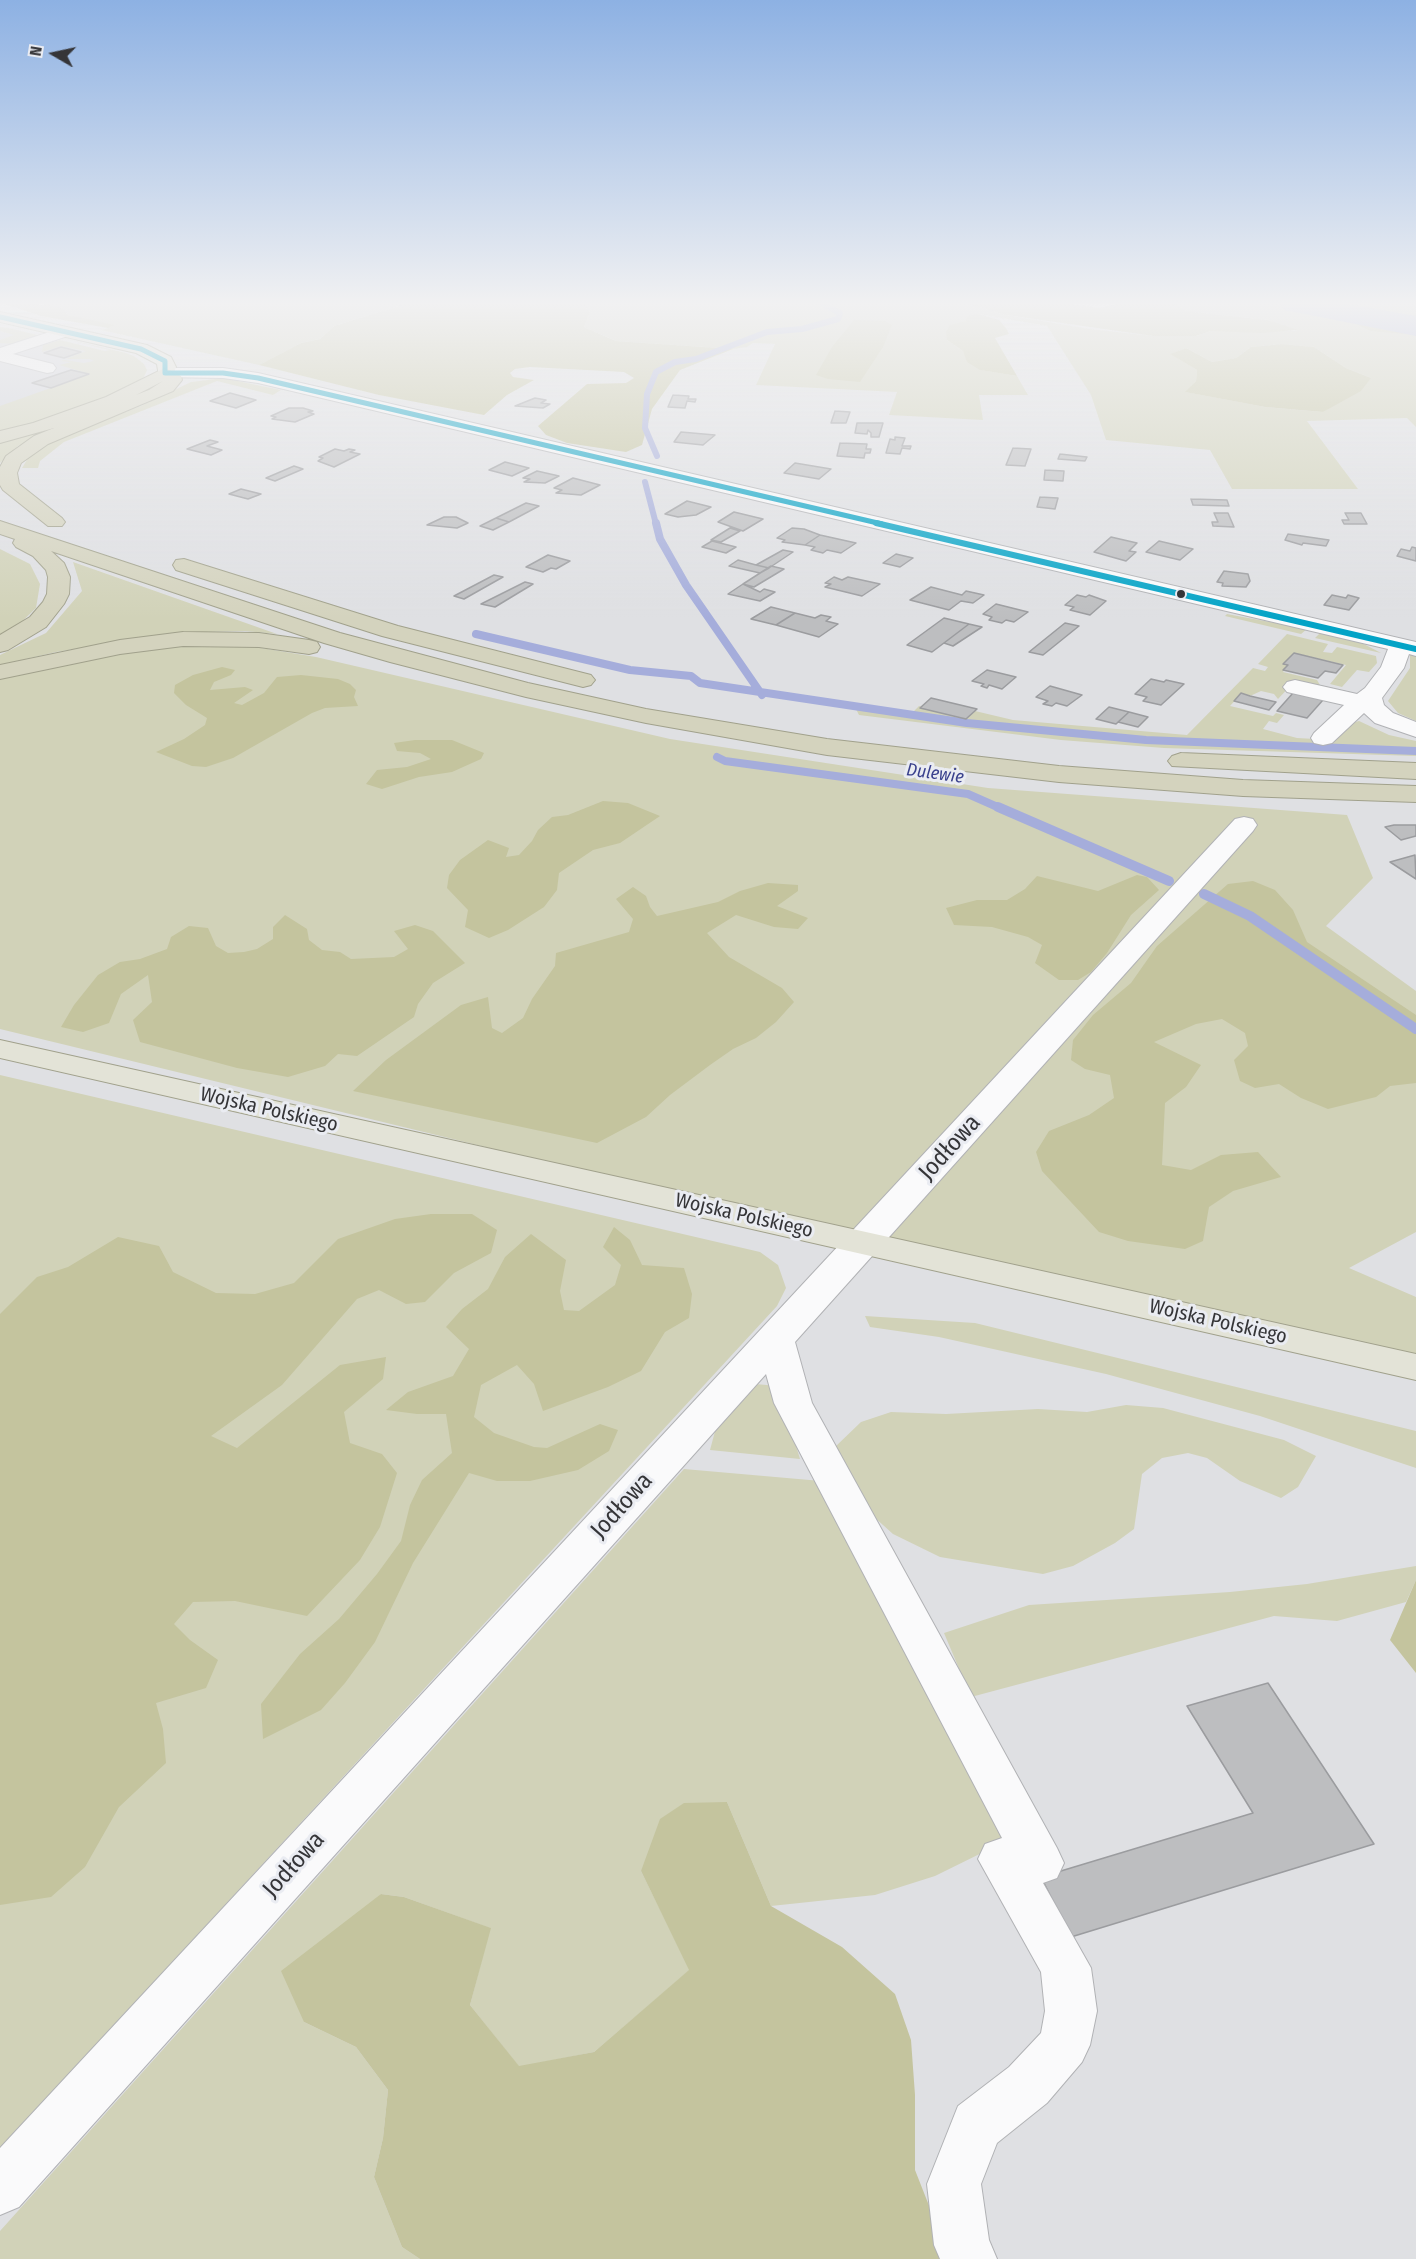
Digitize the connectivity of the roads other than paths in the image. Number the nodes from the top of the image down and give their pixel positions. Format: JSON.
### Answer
{"nodes":[{"id":1,"x":91,"y":408,"type":"edge"},
{"id":2,"x":119,"y":408,"type":"edge"},
{"id":3,"x":388,"y":408,"type":"edge"},
{"id":4,"x":0,"y":437,"type":"edge"},
{"id":5,"x":0,"y":504,"type":"edge"},
{"id":6,"x":55,"y":522,"type":"junction"},
{"id":7,"x":0,"y":529,"type":"edge"},
{"id":8,"x":77,"y":530,"type":"dead end"},
{"id":9,"x":165,"y":559,"type":"dead end"},
{"id":10,"x":0,"y":645,"type":"edge"},
{"id":11,"x":1408,"y":647,"type":"edge"},
{"id":12,"x":0,"y":672,"type":"edge"},
{"id":13,"x":474,"y":678,"type":"junction"},
{"id":14,"x":1295,"y":687,"type":"dead end"},
{"id":15,"x":1340,"y":713,"type":"junction"},
{"id":16,"x":1416,"y":730,"type":"edge"},
{"id":17,"x":1416,"y":771,"type":"edge"},
{"id":18,"x":1416,"y":794,"type":"edge"},
{"id":19,"x":1244,"y":825,"type":"dead end"},
{"id":20,"x":0,"y":1041,"type":"edge"},
{"id":21,"x":0,"y":1049,"type":"edge"},
{"id":22,"x":71,"y":1064,"type":"junction"},
{"id":23,"x":864,"y":1242,"type":"junction"},
{"id":24,"x":775,"y":1338,"type":"junction"},
{"id":25,"x":1416,"y":1367,"type":"edge"},
{"id":26,"x":0,"y":2188,"type":"edge"},
{"id":27,"x":969,"y":2259,"type":"edge"}],
"edges":[{"from":1,"to":4,"type":"highway"},
{"from":2,"to":6,"type":"highway"},
{"from":3,"to":11,"type":"street"},
{"from":5,"to":6,"type":"highway"},
{"from":6,"to":8,"type":"highway"},
{"from":7,"to":10,"type":"highway"},
{"from":7,"to":13,"type":"highway"},
{"from":9,"to":17,"type":"highway"},
{"from":11,"to":15,"type":"street"},
{"from":12,"to":13,"type":"highway"},
{"from":13,"to":18,"type":"highway"},
{"from":14,"to":15,"type":"street"},
{"from":15,"to":16,"type":"street"},
{"from":19,"to":23,"type":"street","name":"Jodłowa"},
{"from":20,"to":22,"type":"main road","name":"Wojska Polskiego"},
{"from":21,"to":22,"type":"main road","name":"Wojska Polskiego"},
{"from":22,"to":23,"type":"main road","name":"Wojska Polskiego"},
{"from":23,"to":24,"type":"street","name":"Jodłowa"},
{"from":23,"to":25,"type":"main road","name":"Wojska Polskiego"},
{"from":24,"to":26,"type":"street","name":"Jodłowa"},
{"from":24,"to":27,"type":"street"}]}
